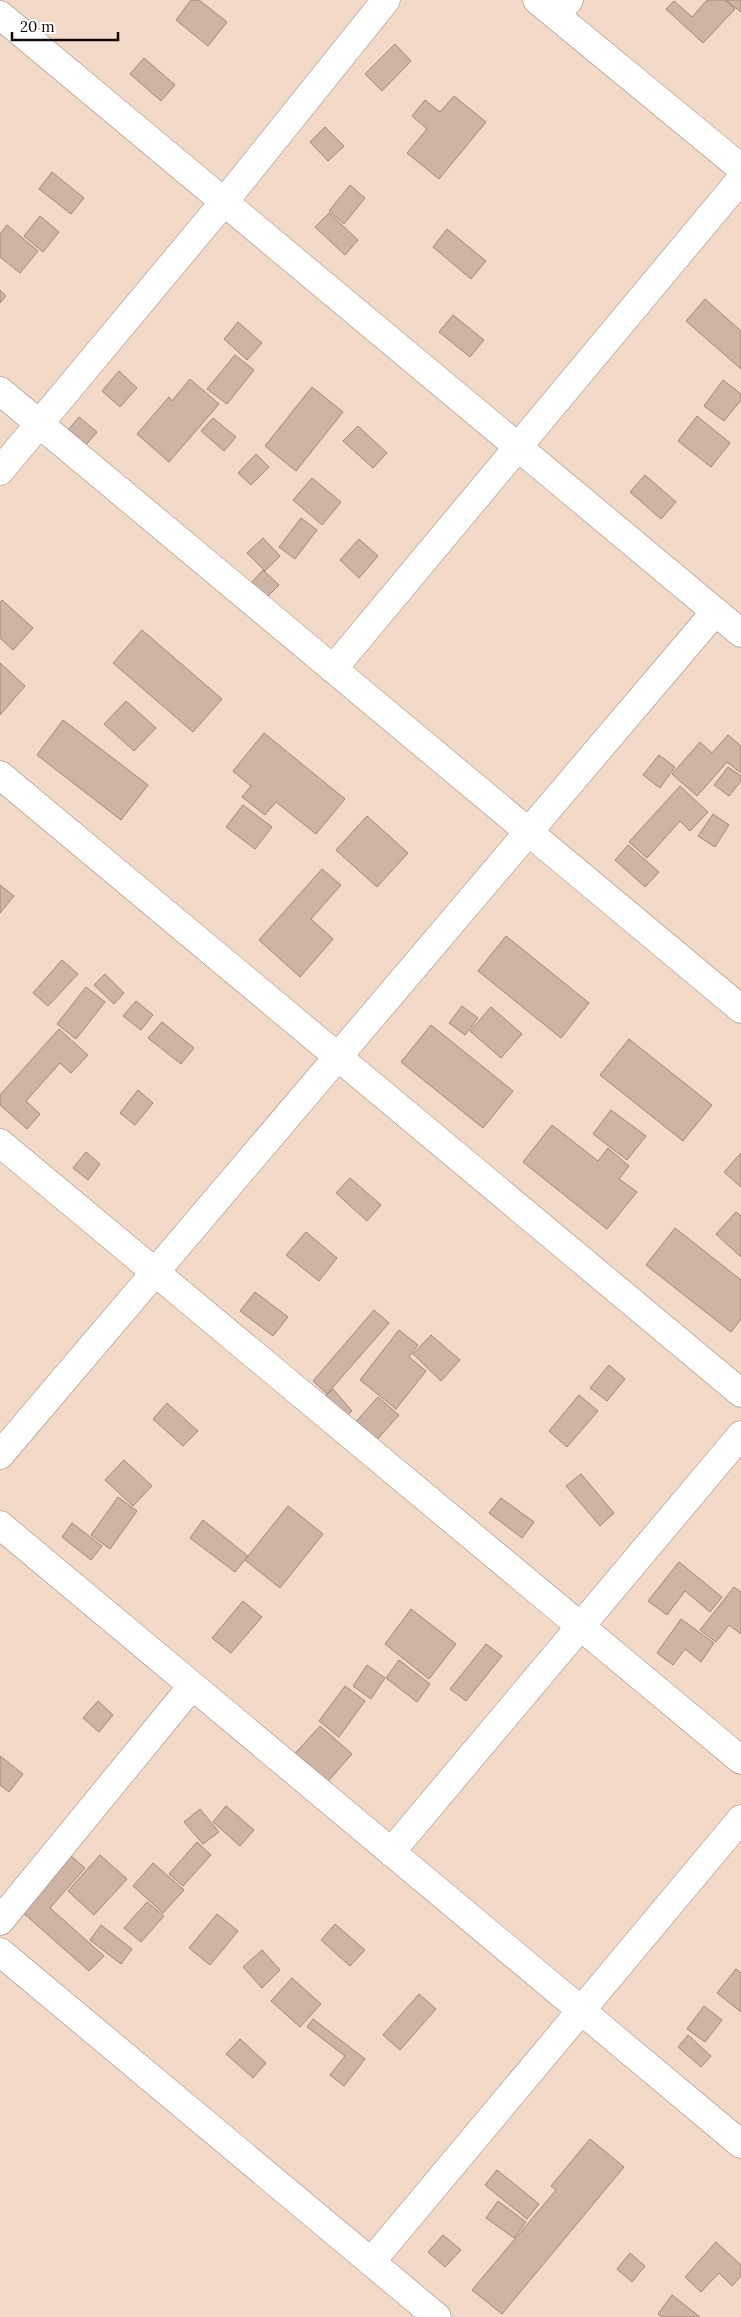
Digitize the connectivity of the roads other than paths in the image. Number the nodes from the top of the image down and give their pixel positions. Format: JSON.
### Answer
{"nodes":[{"id":1,"x":386,"y":0,"type":"edge"},
{"id":2,"x":554,"y":5,"type":"edge"},
{"id":3,"x":0,"y":15,"type":"edge"},
{"id":4,"x":741,"y":168,"type":"edge"},
{"id":5,"x":741,"y":179,"type":"edge"},
{"id":6,"x":224,"y":202,"type":"junction"},
{"id":7,"x":0,"y":391,"type":"edge"},
{"id":8,"x":39,"y":424,"type":"junction"},
{"id":9,"x":518,"y":447,"type":"junction"},
{"id":10,"x":0,"y":471,"type":"edge"},
{"id":11,"x":715,"y":612,"type":"junction"},
{"id":12,"x":741,"y":633,"type":"edge"},
{"id":13,"x":333,"y":669,"type":"junction"},
{"id":14,"x":0,"y":775,"type":"edge"},
{"id":15,"x":528,"y":831,"type":"junction"},
{"id":16,"x":741,"y":1009,"type":"edge"},
{"id":17,"x":337,"y":1057,"type":"junction"},
{"id":18,"x":0,"y":1143,"type":"edge"},
{"id":19,"x":155,"y":1272,"type":"junction"},
{"id":20,"x":741,"y":1393,"type":"edge"},
{"id":21,"x":741,"y":1435,"type":"edge"},
{"id":22,"x":0,"y":1455,"type":"edge"},
{"id":23,"x":0,"y":1525,"type":"edge"},
{"id":24,"x":580,"y":1626,"type":"junction"},
{"id":25,"x":192,"y":1686,"type":"junction"},
{"id":26,"x":741,"y":1760,"type":"edge"},
{"id":27,"x":741,"y":1818,"type":"edge"},
{"id":28,"x":391,"y":1852,"type":"junction"},
{"id":29,"x":0,"y":1921,"type":"edge"},
{"id":30,"x":0,"y":1952,"type":"edge"},
{"id":31,"x":580,"y":2010,"type":"junction"},
{"id":32,"x":741,"y":2144,"type":"edge"},
{"id":33,"x":371,"y":2262,"type":"junction"},
{"id":34,"x":436,"y":2317,"type":"edge"}],
"edges":[{"from":1,"to":6,"type":"street"},
{"from":2,"to":4,"type":"street"},
{"from":3,"to":6,"type":"street"},
{"from":5,"to":9,"type":"street"},
{"from":6,"to":8,"type":"street"},
{"from":6,"to":9,"type":"street"},
{"from":7,"to":8,"type":"street"},
{"from":8,"to":10,"type":"street"},
{"from":8,"to":13,"type":"street"},
{"from":9,"to":11,"type":"street"},
{"from":9,"to":13,"type":"street"},
{"from":11,"to":12,"type":"street"},
{"from":11,"to":15,"type":"street"},
{"from":13,"to":15,"type":"street"},
{"from":14,"to":17,"type":"street"},
{"from":15,"to":16,"type":"street"},
{"from":15,"to":17,"type":"street"},
{"from":17,"to":19,"type":"street"},
{"from":17,"to":20,"type":"street"},
{"from":18,"to":19,"type":"street"},
{"from":19,"to":22,"type":"street"},
{"from":19,"to":24,"type":"street"},
{"from":21,"to":24,"type":"street"},
{"from":23,"to":25,"type":"street"},
{"from":24,"to":26,"type":"street"},
{"from":24,"to":28,"type":"street"},
{"from":25,"to":28,"type":"street"},
{"from":25,"to":29,"type":"street"},
{"from":27,"to":31,"type":"street"},
{"from":28,"to":31,"type":"street"},
{"from":30,"to":33,"type":"street"},
{"from":31,"to":32,"type":"street"},
{"from":31,"to":33,"type":"street"},
{"from":33,"to":34,"type":"street"}]}
